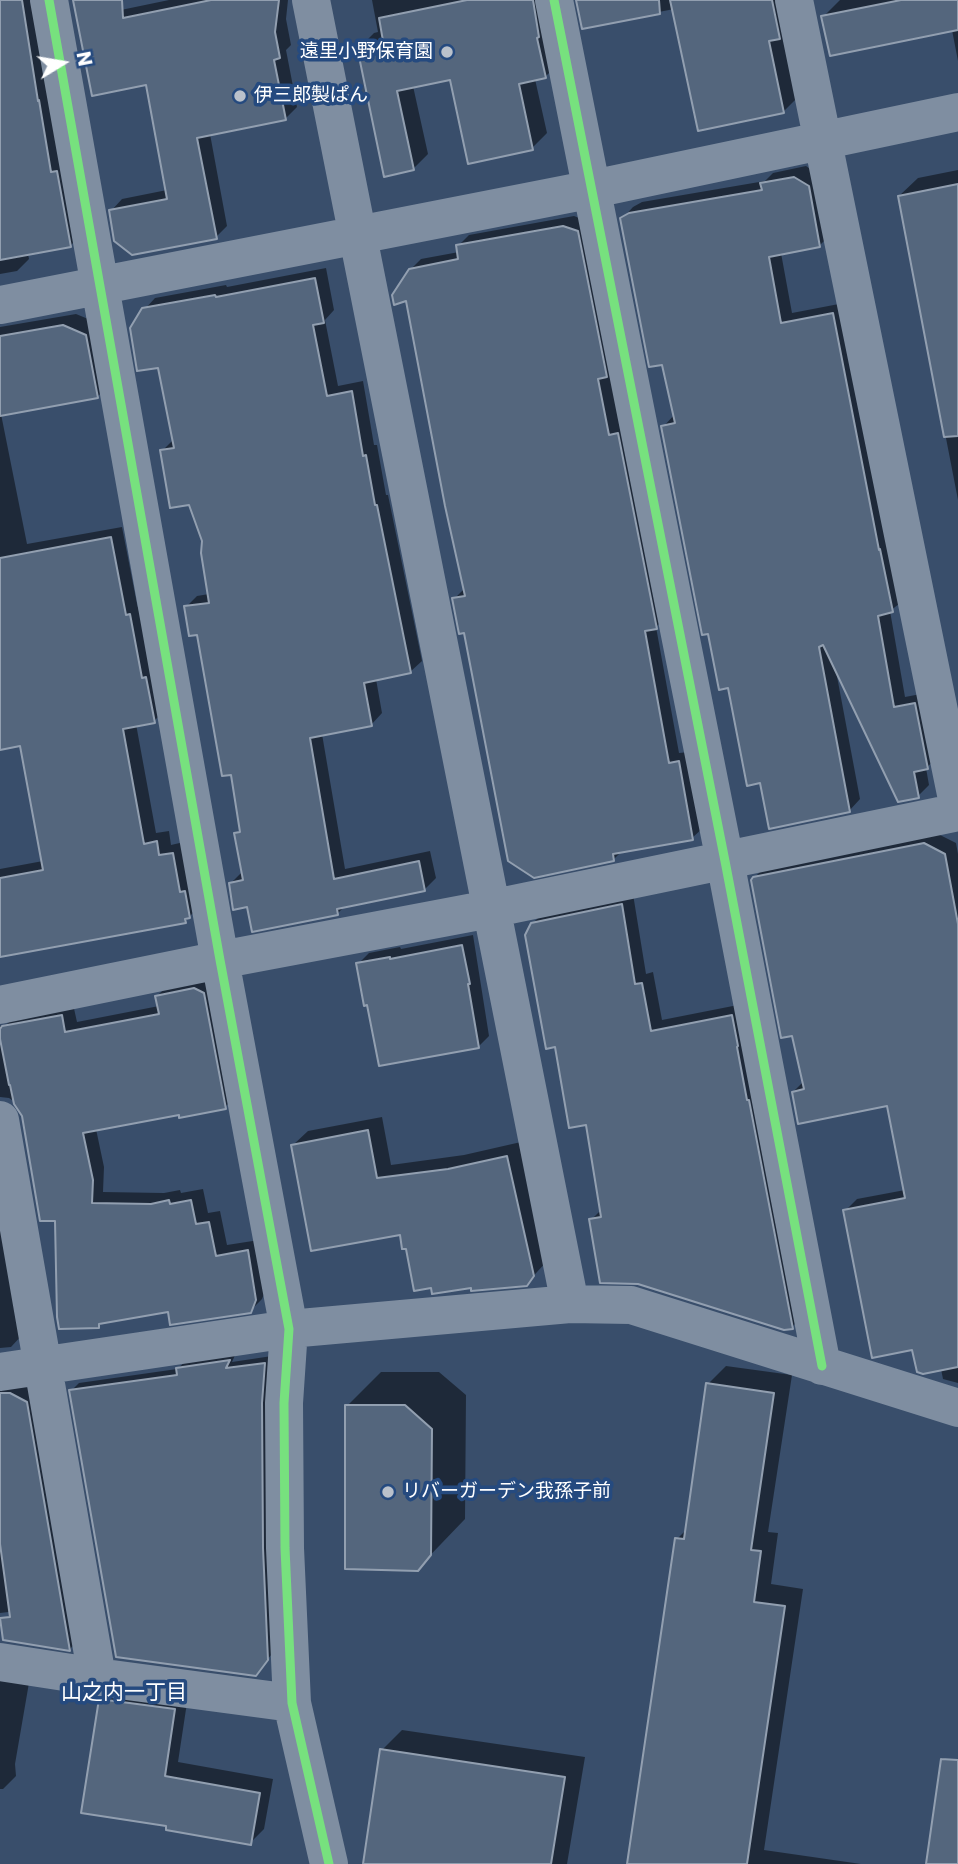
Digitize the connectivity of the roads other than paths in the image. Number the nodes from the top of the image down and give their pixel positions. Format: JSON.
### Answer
{"nodes":[{"id":1,"x":49,"y":0,"type":"edge"},
{"id":2,"x":311,"y":0,"type":"edge"},
{"id":3,"x":554,"y":0,"type":"edge"},
{"id":4,"x":794,"y":0,"type":"edge"},
{"id":5,"x":958,"y":112,"type":"edge"},
{"id":6,"x":822,"y":142,"type":"junction"},
{"id":7,"x":593,"y":189,"type":"junction"},
{"id":8,"x":358,"y":235,"type":"junction"},
{"id":9,"x":99,"y":285,"type":"junction"},
{"id":10,"x":0,"y":305,"type":"edge"},
{"id":11,"x":958,"y":804,"type":"edge"},
{"id":12,"x":958,"y":812,"type":"edge"},
{"id":13,"x":725,"y":861,"type":"junction"},
{"id":14,"x":490,"y":909,"type":"junction"},
{"id":15,"x":220,"y":960,"type":"junction"},
{"id":16,"x":0,"y":1005,"type":"edge"},
{"id":17,"x":0,"y":1121,"type":"edge"},
{"id":18,"x":570,"y":1304,"type":"junction"},
{"id":19,"x":289,"y":1329,"type":"junction"},
{"id":20,"x":43,"y":1366,"type":"junction"},
{"id":21,"x":822,"y":1366,"type":"junction"},
{"id":22,"x":0,"y":1372,"type":"edge"},
{"id":23,"x":958,"y":1408,"type":"edge"},
{"id":24,"x":0,"y":1662,"type":"edge"},
{"id":25,"x":97,"y":1677,"type":"junction"},
{"id":26,"x":292,"y":1703,"type":"junction"},
{"id":27,"x":329,"y":1864,"type":"edge"}],
"edges":[{"from":1,"to":9,"type":"street"},
{"from":2,"to":8,"type":"street"},
{"from":3,"to":7,"type":"street"},
{"from":4,"to":6,"type":"street"},
{"from":5,"to":6,"type":"street"},
{"from":6,"to":7,"type":"street"},
{"from":6,"to":11,"type":"street"},
{"from":7,"to":8,"type":"street"},
{"from":7,"to":13,"type":"street"},
{"from":8,"to":9,"type":"street"},
{"from":8,"to":14,"type":"street"},
{"from":9,"to":10,"type":"street"},
{"from":9,"to":15,"type":"street"},
{"from":12,"to":13,"type":"street"},
{"from":13,"to":14,"type":"street"},
{"from":13,"to":21,"type":"street"},
{"from":14,"to":15,"type":"street"},
{"from":14,"to":18,"type":"street"},
{"from":15,"to":16,"type":"street"},
{"from":15,"to":19,"type":"street"},
{"from":17,"to":20,"type":"street"},
{"from":18,"to":19,"type":"street"},
{"from":18,"to":21,"type":"street"},
{"from":19,"to":20,"type":"street"},
{"from":19,"to":26,"type":"street"},
{"from":20,"to":22,"type":"street"},
{"from":20,"to":25,"type":"street"},
{"from":21,"to":23,"type":"street"},
{"from":24,"to":25,"type":"street"},
{"from":25,"to":26,"type":"street"},
{"from":26,"to":27,"type":"street"}]}
